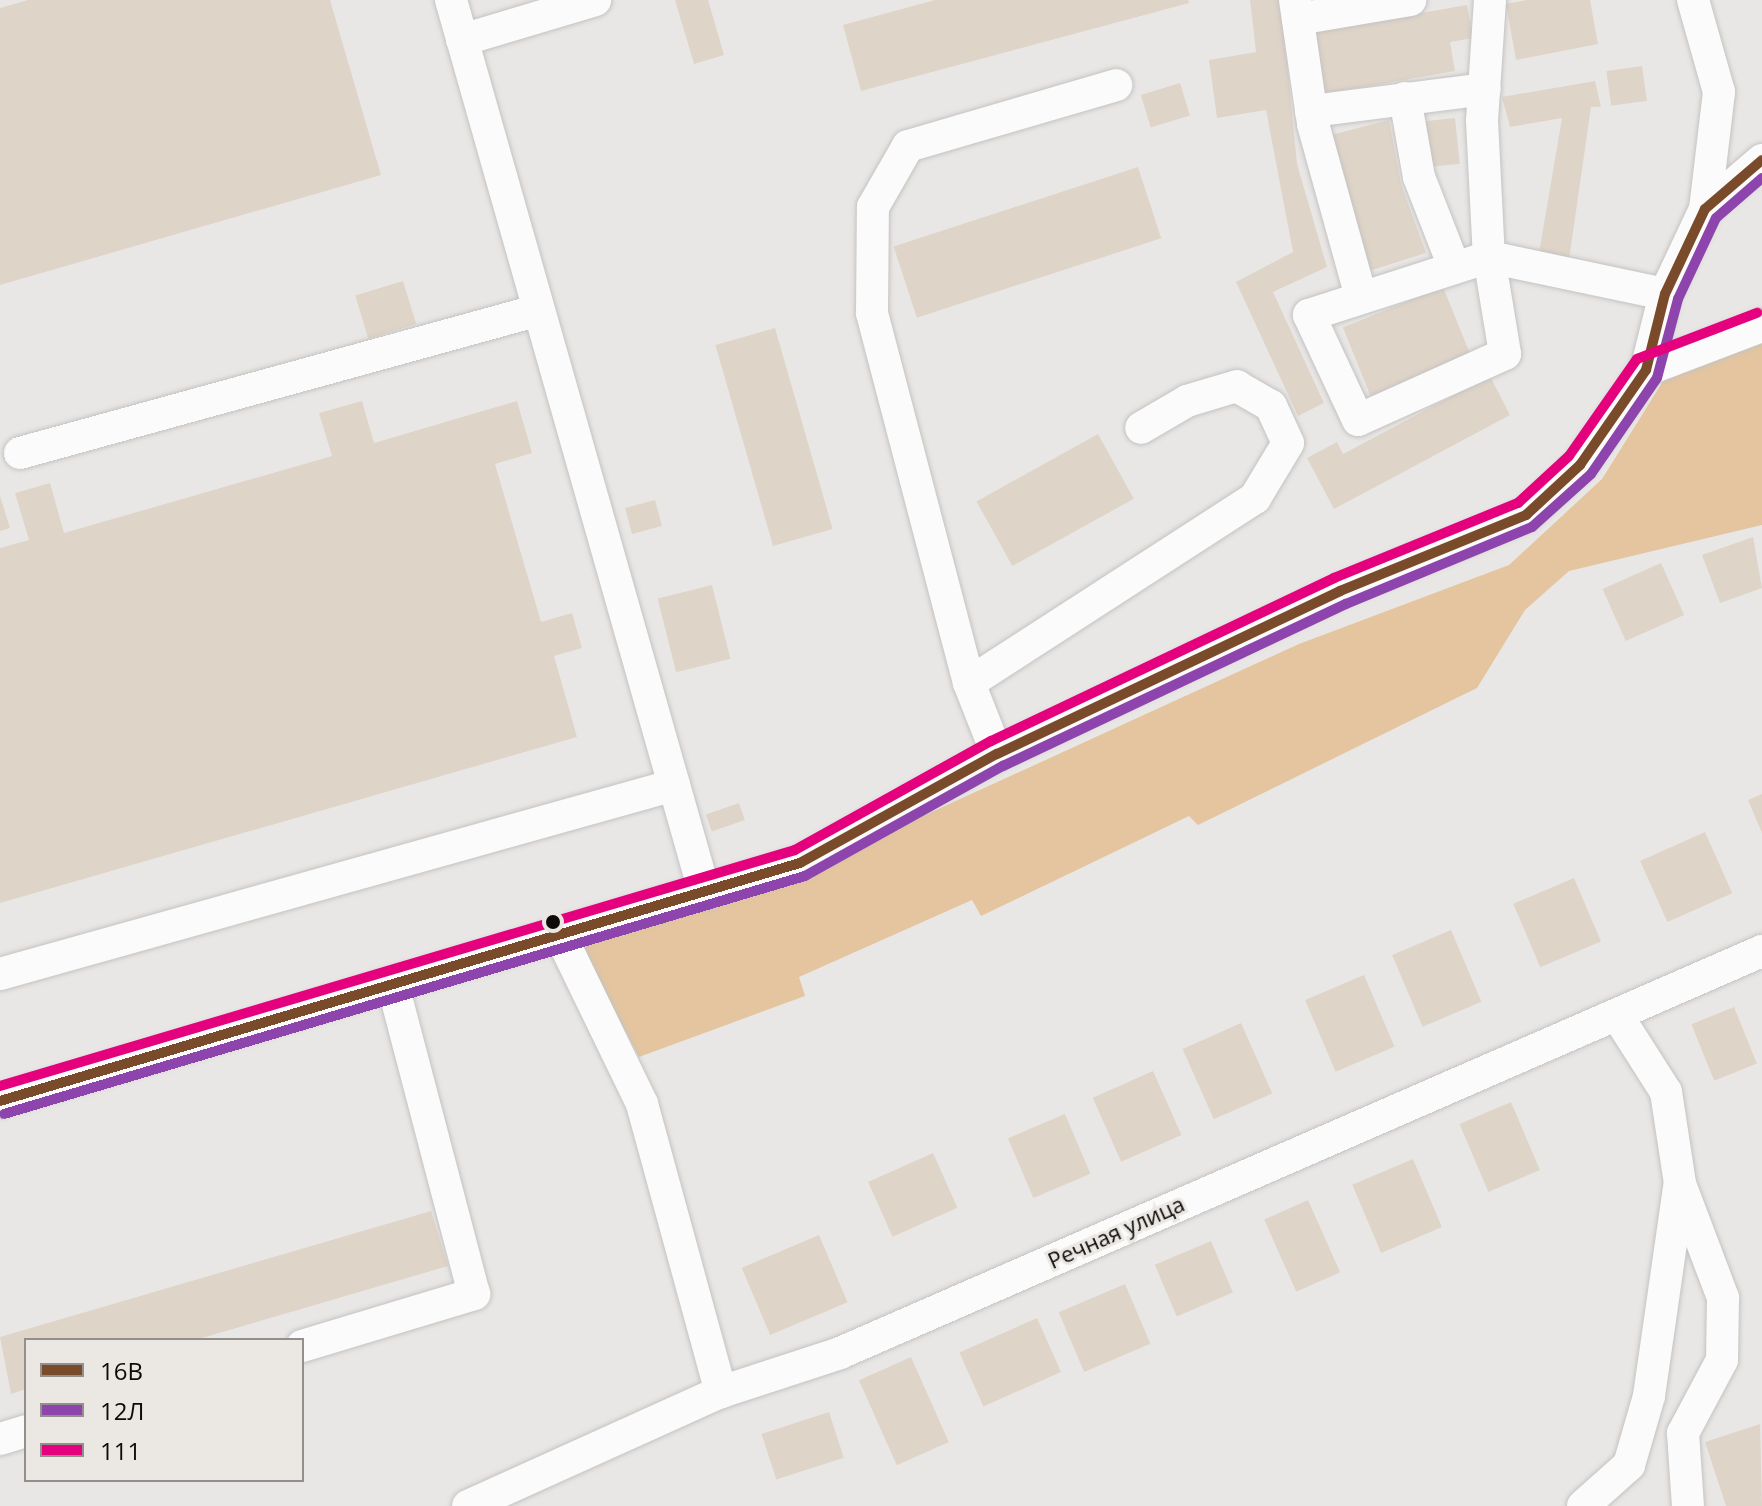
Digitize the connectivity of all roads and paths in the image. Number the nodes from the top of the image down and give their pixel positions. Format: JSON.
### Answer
{"nodes":[{"id":1,"x":451,"y":0,"type":"edge"},
{"id":2,"x":595,"y":0,"type":"edge"},
{"id":3,"x":1410,"y":0,"type":"edge"},
{"id":4,"x":1490,"y":0,"type":"edge"},
{"id":5,"x":1693,"y":0,"type":"edge"},
{"id":6,"x":1297,"y":10,"type":"edge"},
{"id":7,"x":462,"y":40,"type":"junction"},
{"id":8,"x":1116,"y":85,"type":"dead end"},
{"id":9,"x":1485,"y":89,"type":"junction"},
{"id":10,"x":1405,"y":98,"type":"junction"},
{"id":11,"x":1311,"y":111,"type":"junction"},
{"id":12,"x":1762,"y":160,"type":"edge"},
{"id":13,"x":1705,"y":209,"type":"junction"},
{"id":14,"x":1489,"y":257,"type":"junction"},
{"id":15,"x":1454,"y":267,"type":"junction"},
{"id":16,"x":1360,"y":294,"type":"junction"},
{"id":17,"x":1665,"y":294,"type":"junction"},
{"id":18,"x":539,"y":310,"type":"junction"},
{"id":19,"x":1762,"y":326,"type":"edge"},
{"id":20,"x":1646,"y":370,"type":"junction"},
{"id":21,"x":1141,"y":428,"type":"dead end"},
{"id":22,"x":20,"y":453,"type":"dead end"},
{"id":23,"x":969,"y":683,"type":"junction"},
{"id":24,"x":997,"y":754,"type":"junction"},
{"id":25,"x":674,"y":785,"type":"junction"},
{"id":26,"x":705,"y":894,"type":"junction"},
{"id":27,"x":562,"y":939,"type":"junction"},
{"id":28,"x":1762,"y":951,"type":"edge"},
{"id":29,"x":0,"y":974,"type":"edge"},
{"id":30,"x":393,"y":985,"type":"junction"},
{"id":31,"x":1617,"y":1015,"type":"junction"},
{"id":32,"x":0,"y":1101,"type":"edge"},
{"id":33,"x":1680,"y":1184,"type":"junction"},
{"id":34,"x":304,"y":1345,"type":"edge"},
{"id":35,"x":721,"y":1392,"type":"junction"},
{"id":36,"x":24,"y":1432,"type":"edge"},
{"id":37,"x":0,"y":1439,"type":"edge"},
{"id":38,"x":468,"y":1506,"type":"edge"},
{"id":39,"x":1583,"y":1506,"type":"edge"},
{"id":40,"x":1688,"y":1506,"type":"edge"}],
"edges":[{"from":1,"to":7,"type":"street"},
{"from":2,"to":7,"type":"street"},
{"from":3,"to":6,"type":"street"},
{"from":4,"to":9,"type":"street"},
{"from":5,"to":13,"type":"street"},
{"from":6,"to":11,"type":"street"},
{"from":7,"to":18,"type":"street"},
{"from":8,"to":23,"type":"street"},
{"from":9,"to":10,"type":"street"},
{"from":9,"to":14,"type":"street"},
{"from":10,"to":11,"type":"street"},
{"from":10,"to":15,"type":"street"},
{"from":11,"to":16,"type":"street"},
{"from":12,"to":13,"type":"street"},
{"from":13,"to":17,"type":"street"},
{"from":14,"to":15,"type":"street"},
{"from":14,"to":16,"type":"street"},
{"from":14,"to":17,"type":"street"},
{"from":15,"to":16,"type":"street"},
{"from":17,"to":20,"type":"street"},
{"from":18,"to":22,"type":"street"},
{"from":18,"to":25,"type":"street"},
{"from":19,"to":20,"type":"street"},
{"from":20,"to":24,"type":"street"},
{"from":21,"to":23,"type":"street"},
{"from":23,"to":24,"type":"street"},
{"from":24,"to":26,"type":"street"},
{"from":25,"to":26,"type":"street"},
{"from":25,"to":29,"type":"street"},
{"from":26,"to":27,"type":"street"},
{"from":27,"to":30,"type":"street"},
{"from":27,"to":35,"type":"street"},
{"from":28,"to":31,"type":"street","name":"Речная улица"},
{"from":30,"to":32,"type":"street"},
{"from":30,"to":34,"type":"street"},
{"from":31,"to":33,"type":"street"},
{"from":31,"to":35,"type":"street","name":"Речная улица"},
{"from":33,"to":39,"type":"street"},
{"from":33,"to":40,"type":"street"},
{"from":35,"to":38,"type":"street","name":"Речная улица"},
{"from":36,"to":37,"type":"street"}]}
